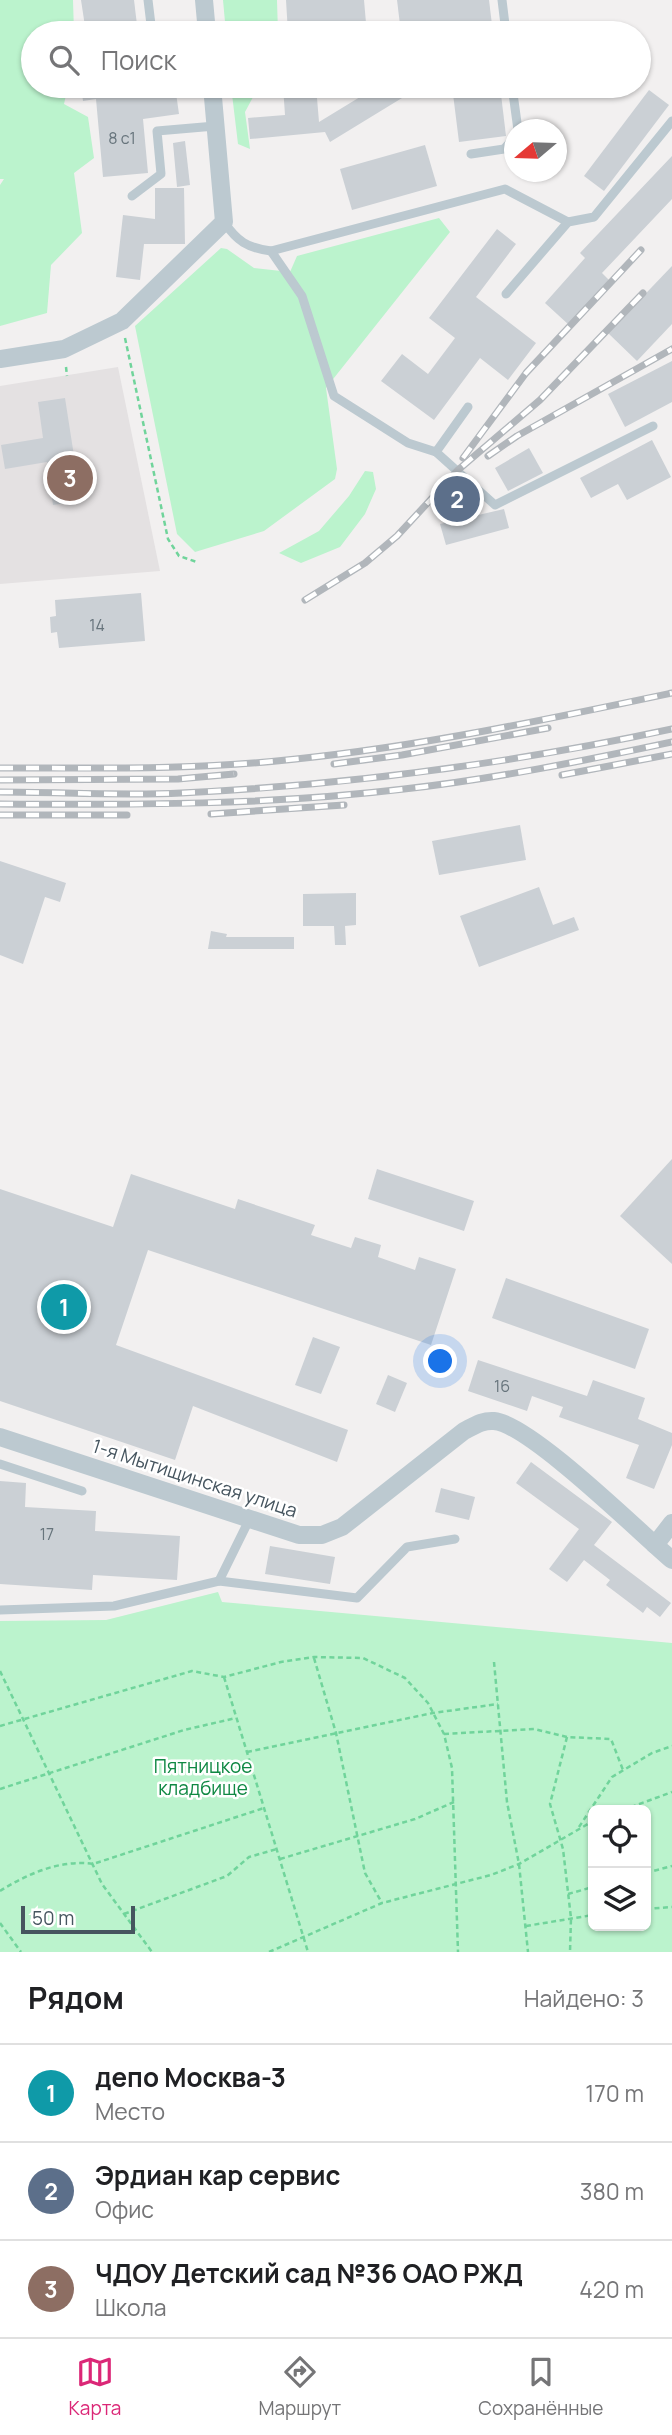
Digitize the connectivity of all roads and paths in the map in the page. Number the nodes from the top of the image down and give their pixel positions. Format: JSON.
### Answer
{"nodes":[{"id":1,"x":148,"y":0,"type":"edge"},
{"id":2,"x":204,"y":0,"type":"edge"},
{"id":3,"x":502,"y":0,"type":"edge"},
{"id":4,"x":151,"y":21,"type":"edge"},
{"id":5,"x":206,"y":21,"type":"edge"},
{"id":6,"x":505,"y":21,"type":"edge"},
{"id":7,"x":213,"y":98,"type":"edge"},
{"id":8,"x":514,"y":98,"type":"edge"},
{"id":9,"x":517,"y":119,"type":"edge"},
{"id":10,"x":672,"y":121,"type":"edge"},
{"id":11,"x":215,"y":126,"type":"junction"},
{"id":12,"x":504,"y":149,"type":"edge"},
{"id":13,"x":471,"y":154,"type":"dead end"},
{"id":14,"x":132,"y":196,"type":"dead end"},
{"id":15,"x":224,"y":222,"type":"junction"},
{"id":16,"x":568,"y":222,"type":"junction"},
{"id":17,"x":271,"y":251,"type":"junction"},
{"id":18,"x":506,"y":294,"type":"dead end"},
{"id":19,"x":122,"y":321,"type":"junction"},
{"id":20,"x":0,"y":359,"type":"edge"},
{"id":21,"x":468,"y":407,"type":"dead end"},
{"id":22,"x":653,"y":426,"type":"dead end"},
{"id":23,"x":436,"y":452,"type":"junction"},
{"id":24,"x":197,"y":562,"type":"dead end"},
{"id":25,"x":0,"y":1437,"type":"edge"},
{"id":26,"x":0,"y":1464,"type":"edge"},
{"id":27,"x":82,"y":1491,"type":"dead end"},
{"id":28,"x":250,"y":1518,"type":"junction"},
{"id":29,"x":672,"y":1522,"type":"edge"},
{"id":30,"x":455,"y":1539,"type":"dead end"},
{"id":31,"x":654,"y":1545,"type":"junction"},
{"id":32,"x":672,"y":1560,"type":"edge"},
{"id":33,"x":219,"y":1581,"type":"junction"},
{"id":34,"x":0,"y":1610,"type":"edge"},
{"id":35,"x":314,"y":1657,"type":"junction"},
{"id":36,"x":494,"y":1662,"type":"dead end"},
{"id":37,"x":0,"y":1671,"type":"edge"},
{"id":38,"x":224,"y":1677,"type":"junction"},
{"id":39,"x":498,"y":1704,"type":"junction"},
{"id":40,"x":433,"y":1713,"type":"junction"},
{"id":41,"x":236,"y":1718,"type":"junction"},
{"id":42,"x":22,"y":1719,"type":"junction"},
{"id":43,"x":0,"y":1726,"type":"edge"},
{"id":44,"x":500,"y":1730,"type":"junction"},
{"id":45,"x":336,"y":1734,"type":"junction"},
{"id":46,"x":444,"y":1734,"type":"junction"},
{"id":47,"x":567,"y":1737,"type":"junction"},
{"id":48,"x":672,"y":1746,"type":"edge"},
{"id":49,"x":247,"y":1752,"type":"junction"},
{"id":50,"x":623,"y":1770,"type":"junction"},
{"id":51,"x":48,"y":1772,"type":"junction"},
{"id":52,"x":0,"y":1789,"type":"edge"},
{"id":53,"x":672,"y":1792,"type":"edge"},
{"id":54,"x":454,"y":1802,"type":"junction"},
{"id":55,"x":637,"y":1805,"type":"edge"},
{"id":56,"x":264,"y":1808,"type":"junction"},
{"id":57,"x":588,"y":1823,"type":"edge"},
{"id":58,"x":579,"y":1827,"type":"junction"},
{"id":59,"x":358,"y":1836,"type":"junction"},
{"id":60,"x":561,"y":1839,"type":"junction"},
{"id":61,"x":277,"y":1849,"type":"junction"},
{"id":62,"x":280,"y":1859,"type":"junction"},
{"id":63,"x":93,"y":1864,"type":"junction"},
{"id":64,"x":519,"y":1864,"type":"junction"},
{"id":65,"x":672,"y":1866,"type":"edge"},
{"id":66,"x":651,"y":1872,"type":"edge"},
{"id":67,"x":455,"y":1885,"type":"junction"},
{"id":68,"x":588,"y":1888,"type":"edge"},
{"id":69,"x":0,"y":1891,"type":"edge"},
{"id":70,"x":568,"y":1894,"type":"junction"},
{"id":71,"x":382,"y":1903,"type":"junction"},
{"id":72,"x":672,"y":1907,"type":"edge"},
{"id":73,"x":651,"y":1909,"type":"edge"},
{"id":74,"x":124,"y":1914,"type":"junction"},
{"id":75,"x":588,"y":1915,"type":"edge"},
{"id":76,"x":571,"y":1918,"type":"junction"},
{"id":77,"x":0,"y":1923,"type":"edge"},
{"id":78,"x":526,"y":1926,"type":"junction"},
{"id":79,"x":303,"y":1936,"type":"junction"},
{"id":80,"x":21,"y":1952,"type":"edge"},
{"id":81,"x":152,"y":1952,"type":"edge"},
{"id":82,"x":269,"y":1952,"type":"edge"},
{"id":83,"x":308,"y":1952,"type":"edge"},
{"id":84,"x":458,"y":1952,"type":"edge"},
{"id":85,"x":528,"y":1952,"type":"edge"},
{"id":86,"x":570,"y":1952,"type":"edge"}],
"edges":[{"from":1,"to":4,"type":"lane"},
{"from":2,"to":5,"type":"street"},
{"from":3,"to":6,"type":"lane"},
{"from":7,"to":11,"type":"street"},
{"from":8,"to":9,"type":"lane"},
{"from":10,"to":16,"type":"lane"},
{"from":11,"to":14,"type":"lane"},
{"from":11,"to":15,"type":"street"},
{"from":12,"to":13,"type":"lane"},
{"from":15,"to":17,"type":"lane"},
{"from":15,"to":19,"type":"street"},
{"from":16,"to":17,"type":"lane"},
{"from":16,"to":18,"type":"lane"},
{"from":17,"to":23,"type":"lane"},
{"from":19,"to":20,"type":"street"},
{"from":19,"to":24,"type":"path"},
{"from":21,"to":23,"type":"lane"},
{"from":22,"to":23,"type":"lane"},
{"from":25,"to":28,"type":"street","name":"1-я Мытищинская улица"},
{"from":26,"to":27,"type":"lane"},
{"from":28,"to":31,"type":"street","name":"1-я Мытищинская улица"},
{"from":28,"to":33,"type":"lane"},
{"from":29,"to":31,"type":"street"},
{"from":30,"to":33,"type":"lane"},
{"from":31,"to":32,"type":"street","name":"1-я Мытищинская улица"},
{"from":33,"to":34,"type":"lane"},
{"from":35,"to":38,"type":"path"},
{"from":35,"to":40,"type":"path"},
{"from":35,"to":45,"type":"path"},
{"from":36,"to":39,"type":"path"},
{"from":37,"to":42,"type":"path"},
{"from":38,"to":41,"type":"path"},
{"from":38,"to":42,"type":"path"},
{"from":39,"to":40,"type":"path"},
{"from":39,"to":44,"type":"path"},
{"from":40,"to":45,"type":"path"},
{"from":40,"to":46,"type":"path"},
{"from":41,"to":49,"type":"path"},
{"from":41,"to":51,"type":"path"},
{"from":42,"to":43,"type":"path"},
{"from":42,"to":51,"type":"path"},
{"from":44,"to":46,"type":"path"},
{"from":44,"to":47,"type":"path"},
{"from":44,"to":64,"type":"path"},
{"from":45,"to":49,"type":"path"},
{"from":45,"to":59,"type":"path"},
{"from":46,"to":54,"type":"path"},
{"from":47,"to":50,"type":"path"},
{"from":47,"to":60,"type":"path"},
{"from":48,"to":50,"type":"path"},
{"from":49,"to":56,"type":"path"},
{"from":50,"to":58,"type":"path"},
{"from":51,"to":52,"type":"path"},
{"from":51,"to":63,"type":"path"},
{"from":53,"to":55,"type":"path"},
{"from":54,"to":59,"type":"path"},
{"from":54,"to":67,"type":"path"},
{"from":56,"to":61,"type":"path"},
{"from":56,"to":63,"type":"path"},
{"from":57,"to":58,"type":"path"},
{"from":58,"to":60,"type":"path"},
{"from":59,"to":62,"type":"path"},
{"from":59,"to":71,"type":"path"},
{"from":60,"to":64,"type":"path"},
{"from":60,"to":70,"type":"path"},
{"from":61,"to":62,"type":"path"},
{"from":61,"to":74,"type":"path"},
{"from":62,"to":79,"type":"path"},
{"from":63,"to":69,"type":"path"},
{"from":63,"to":74,"type":"path"},
{"from":64,"to":67,"type":"path"},
{"from":64,"to":78,"type":"path"},
{"from":65,"to":66,"type":"path"},
{"from":67,"to":71,"type":"path"},
{"from":67,"to":84,"type":"path"},
{"from":68,"to":70,"type":"path"},
{"from":70,"to":76,"type":"path"},
{"from":71,"to":79,"type":"path"},
{"from":72,"to":73,"type":"path"},
{"from":74,"to":81,"type":"path"},
{"from":75,"to":76,"type":"path"},
{"from":76,"to":78,"type":"path"},
{"from":76,"to":86,"type":"path"},
{"from":77,"to":80,"type":"path"},
{"from":78,"to":85,"type":"path"},
{"from":79,"to":82,"type":"path"},
{"from":79,"to":83,"type":"path"}]}
